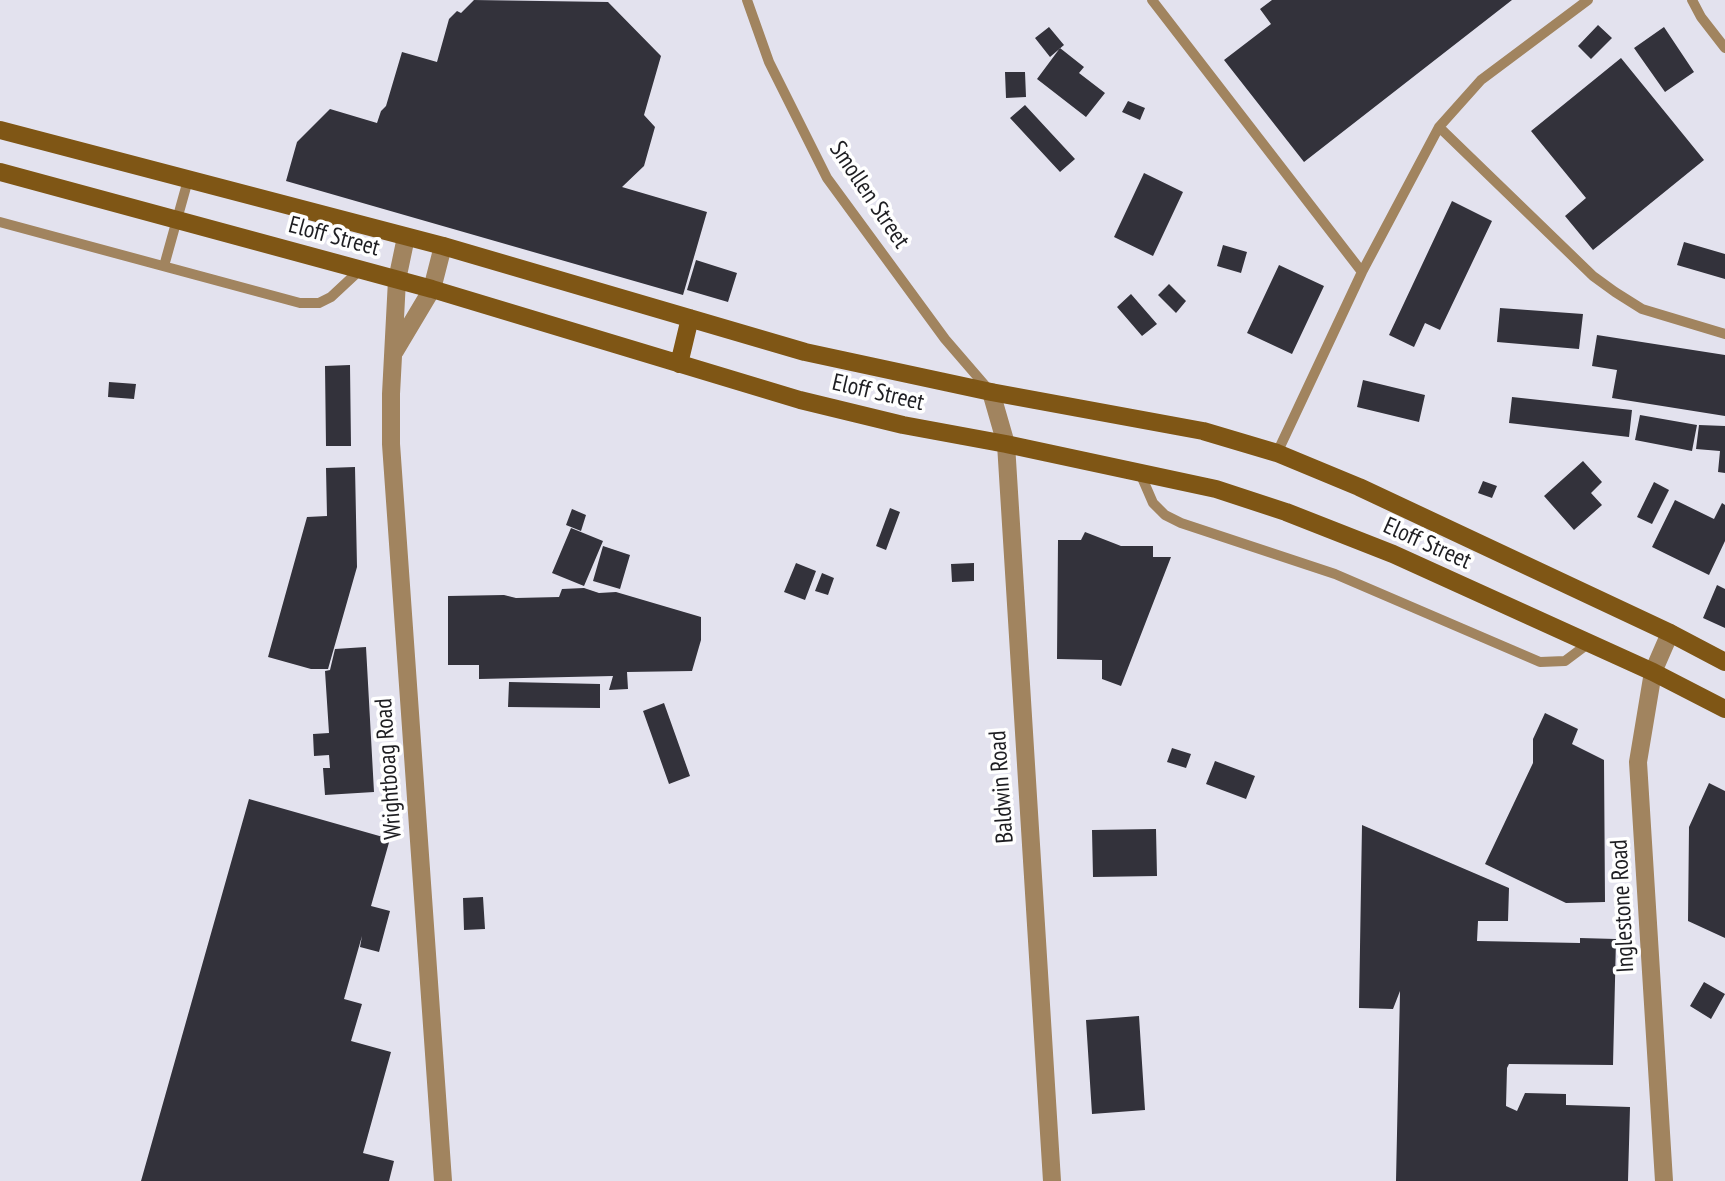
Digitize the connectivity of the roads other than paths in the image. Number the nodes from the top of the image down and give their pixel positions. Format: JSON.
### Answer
{"nodes":[{"id":1,"x":747,"y":0,"type":"edge"},
{"id":2,"x":1152,"y":0,"type":"edge"},
{"id":3,"x":1588,"y":0,"type":"edge"},
{"id":4,"x":1692,"y":0,"type":"edge"},
{"id":5,"x":1725,"y":48,"type":"edge"},
{"id":6,"x":1439,"y":127,"type":"junction"},
{"id":7,"x":0,"y":130,"type":"edge"},
{"id":8,"x":0,"y":172,"type":"edge"},
{"id":9,"x":188,"y":180,"type":"junction"},
{"id":10,"x":176,"y":220,"type":"junction"},
{"id":11,"x":1,"y":224,"type":"edge"},
{"id":12,"x":406,"y":237,"type":"junction"},
{"id":13,"x":443,"y":246,"type":"junction"},
{"id":14,"x":164,"y":265,"type":"junction"},
{"id":15,"x":360,"y":270,"type":"junction"},
{"id":16,"x":1362,"y":272,"type":"junction"},
{"id":17,"x":397,"y":280,"type":"junction"},
{"id":18,"x":432,"y":289,"type":"junction"},
{"id":19,"x":690,"y":318,"type":"junction"},
{"id":20,"x":1725,"y":334,"type":"edge"},
{"id":21,"x":393,"y":354,"type":"junction"},
{"id":22,"x":679,"y":363,"type":"junction"},
{"id":23,"x":991,"y":392,"type":"junction"},
{"id":24,"x":1006,"y":444,"type":"junction"},
{"id":25,"x":1276,"y":453,"type":"junction"},
{"id":26,"x":1140,"y":473,"type":"junction"},
{"id":27,"x":1670,"y":633,"type":"junction"},
{"id":28,"x":1589,"y":643,"type":"junction"},
{"id":29,"x":1725,"y":662,"type":"edge"},
{"id":30,"x":1653,"y":671,"type":"junction"},
{"id":31,"x":1725,"y":709,"type":"edge"},
{"id":32,"x":443,"y":1181,"type":"edge"},
{"id":33,"x":1052,"y":1181,"type":"edge"},
{"id":34,"x":1664,"y":1181,"type":"edge"}],
"edges":[{"from":1,"to":23,"type":"lane","name":"Smollen Street"},
{"from":2,"to":16,"type":"lane"},
{"from":3,"to":6,"type":"lane"},
{"from":4,"to":5,"type":"lane"},
{"from":6,"to":16,"type":"lane"},
{"from":6,"to":20,"type":"lane"},
{"from":7,"to":9,"type":"street","name":"Eloff Street"},
{"from":8,"to":10,"type":"street","name":"Eloff Street"},
{"from":9,"to":10,"type":"lane"},
{"from":9,"to":12,"type":"street","name":"Eloff Street"},
{"from":10,"to":14,"type":"lane"},
{"from":10,"to":15,"type":"street","name":"Eloff Street"},
{"from":11,"to":14,"type":"lane"},
{"from":12,"to":13,"type":"street","name":"Eloff Street"},
{"from":12,"to":17,"type":"street","name":"Wrightboag Road"},
{"from":13,"to":18,"type":"street","name":"Wrightboag Road"},
{"from":13,"to":19,"type":"street","name":"Eloff Street"},
{"from":14,"to":15,"type":"lane"},
{"from":15,"to":17,"type":"street","name":"Eloff Street"},
{"from":16,"to":25,"type":"lane"},
{"from":17,"to":18,"type":"street","name":"Eloff Street"},
{"from":17,"to":21,"type":"street","name":"Wrightboag Road"},
{"from":18,"to":21,"type":"street","name":"Wrightboag Road"},
{"from":18,"to":22,"type":"street","name":"Eloff Street"},
{"from":19,"to":22,"type":"street"},
{"from":19,"to":23,"type":"street","name":"Eloff Street"},
{"from":21,"to":32,"type":"street","name":"Wrightboag Road"},
{"from":22,"to":24,"type":"street","name":"Eloff Street"},
{"from":23,"to":24,"type":"street","name":"Baldwin Road"},
{"from":23,"to":25,"type":"street","name":"Eloff Street"},
{"from":24,"to":26,"type":"street","name":"Eloff Street"},
{"from":24,"to":33,"type":"street","name":"Baldwin Road"},
{"from":25,"to":27,"type":"street","name":"Eloff Street"},
{"from":26,"to":28,"type":"street","name":"Eloff Street"},
{"from":26,"to":28,"type":"lane"},
{"from":27,"to":29,"type":"street","name":"Eloff Street"},
{"from":27,"to":30,"type":"street","name":"Inglestone Road"},
{"from":28,"to":30,"type":"street","name":"Eloff Street"},
{"from":30,"to":31,"type":"street","name":"Eloff Street"},
{"from":30,"to":34,"type":"street","name":"Inglestone Road"}]}
